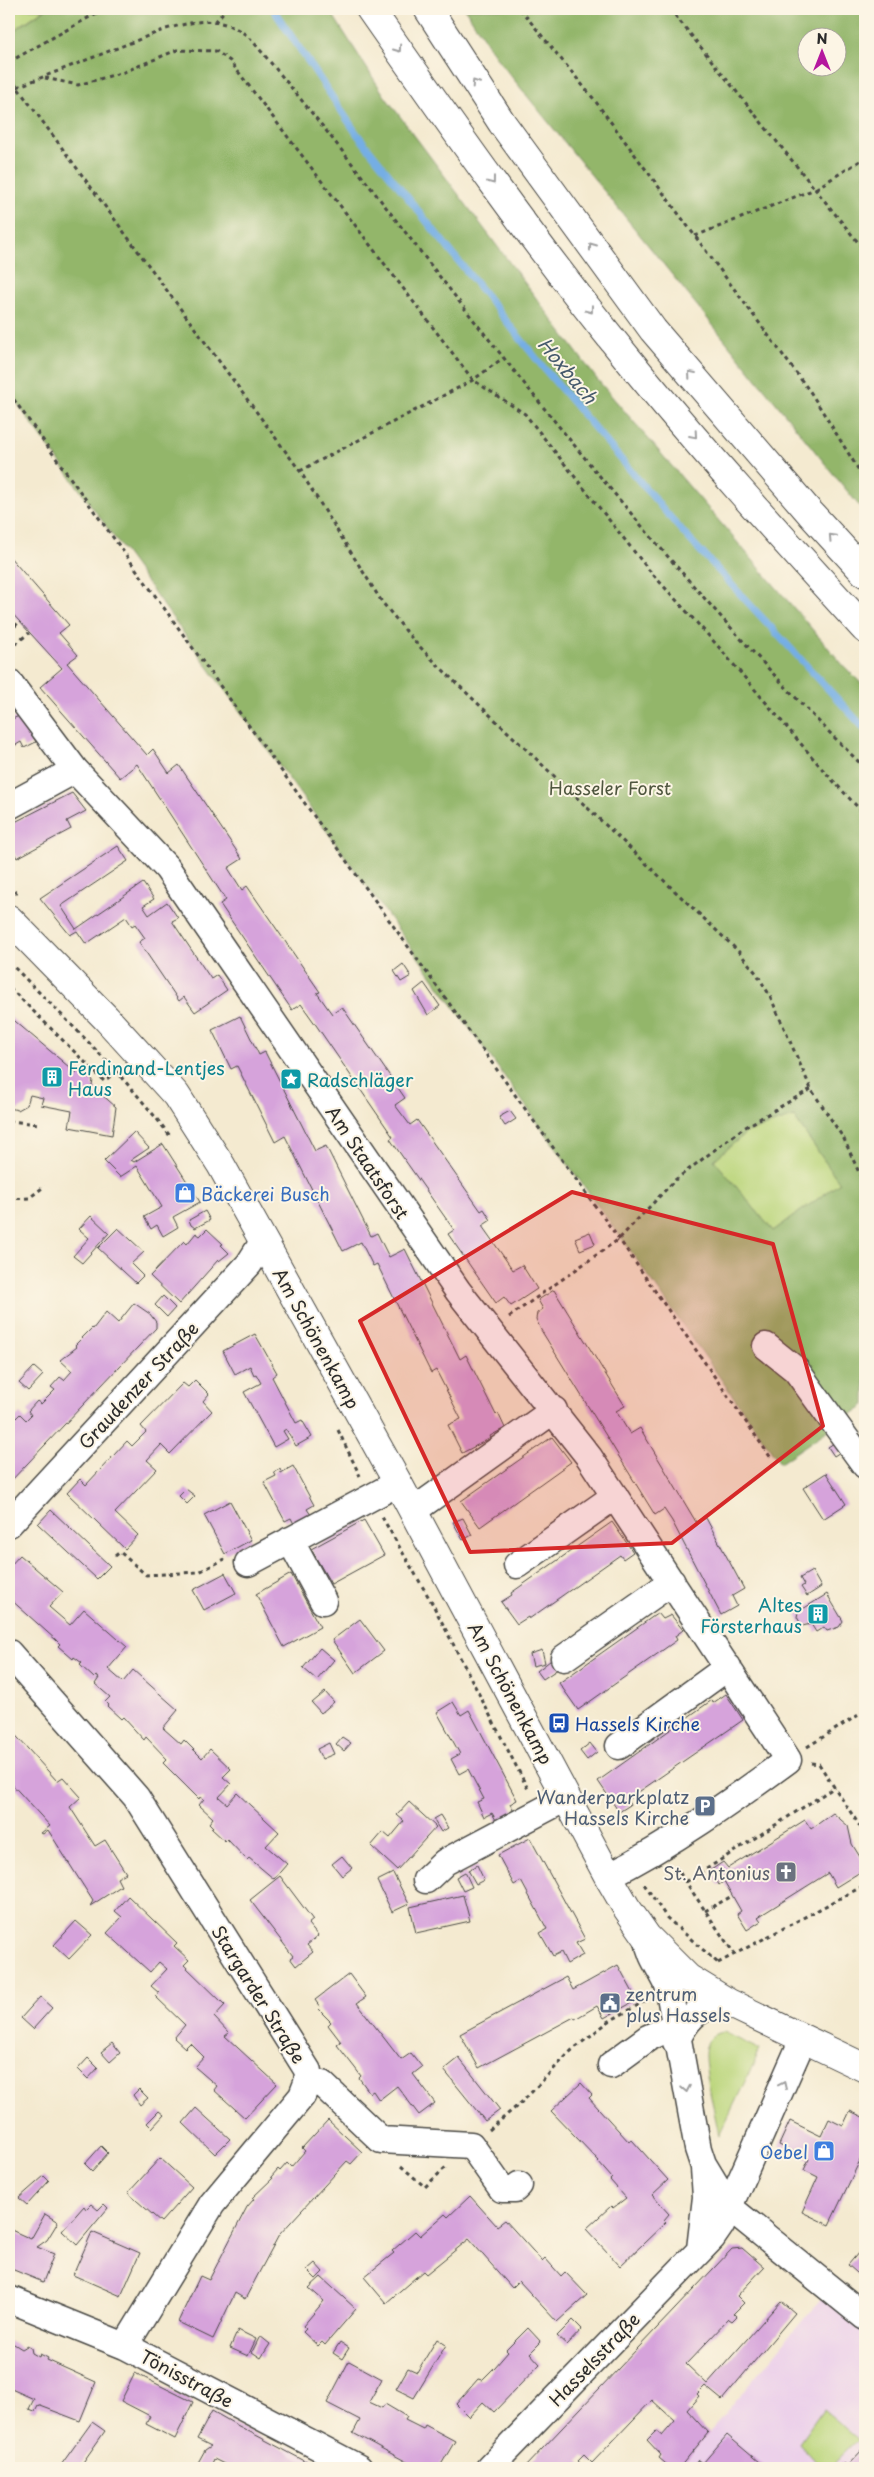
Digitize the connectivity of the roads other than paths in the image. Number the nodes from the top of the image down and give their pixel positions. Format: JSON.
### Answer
{"nodes":[{"id":1,"x":370,"y":9,"type":"edge"},
{"id":2,"x":428,"y":9,"type":"edge"},
{"id":3,"x":865,"y":573,"type":"edge"},
{"id":4,"x":865,"y":629,"type":"edge"},
{"id":5,"x":10,"y":688,"type":"edge"},
{"id":6,"x":75,"y":770,"type":"junction"},
{"id":7,"x":9,"y":806,"type":"edge"},
{"id":8,"x":9,"y":919,"type":"edge"},
{"id":9,"x":263,"y":1242,"type":"junction"},
{"id":10,"x":766,"y":1346,"type":"dead end"},
{"id":11,"x":554,"y":1410,"type":"junction"},
{"id":12,"x":865,"y":1465,"type":"edge"},
{"id":13,"x":398,"y":1483,"type":"junction"},
{"id":14,"x":615,"y":1496,"type":"junction"},
{"id":15,"x":412,"y":1511,"type":"junction"},
{"id":16,"x":9,"y":1524,"type":"edge"},
{"id":17,"x":290,"y":1540,"type":"junction"},
{"id":18,"x":248,"y":1563,"type":"road end"},
{"id":19,"x":517,"y":1565,"type":"dead end"},
{"id":20,"x":672,"y":1582,"type":"junction"},
{"id":21,"x":323,"y":1601,"type":"dead end"},
{"id":22,"x":9,"y":1653,"type":"edge"},
{"id":23,"x":564,"y":1658,"type":"dead end"},
{"id":24,"x":728,"y":1667,"type":"junction"},
{"id":25,"x":619,"y":1746,"type":"dead end"},
{"id":26,"x":566,"y":1798,"type":"junction"},
{"id":27,"x":608,"y":1876,"type":"junction"},
{"id":28,"x":426,"y":1880,"type":"dead end"},
{"id":29,"x":647,"y":1937,"type":"junction"},
{"id":30,"x":730,"y":2003,"type":"junction"},
{"id":31,"x":675,"y":2034,"type":"junction"},
{"id":32,"x":803,"y":2039,"type":"junction"},
{"id":33,"x":611,"y":2065,"type":"dead end"},
{"id":34,"x":865,"y":2068,"type":"edge"},
{"id":35,"x":307,"y":2083,"type":"junction"},
{"id":36,"x":703,"y":2164,"type":"junction"},
{"id":37,"x":744,"y":2172,"type":"junction"},
{"id":38,"x":520,"y":2185,"type":"dead end"},
{"id":39,"x":729,"y":2206,"type":"junction"},
{"id":40,"x":700,"y":2250,"type":"junction"},
{"id":41,"x":9,"y":2299,"type":"edge"},
{"id":42,"x":865,"y":2316,"type":"edge"},
{"id":43,"x":125,"y":2346,"type":"junction"},
{"id":44,"x":360,"y":2468,"type":"edge"},
{"id":45,"x":488,"y":2468,"type":"edge"}],
"edges":[{"from":1,"to":4,"type":"main road","one_way":true},
{"from":3,"to":2,"type":"main road","one_way":true},
{"from":5,"to":6,"type":"street","name":"Am Staatsforst"},
{"from":6,"to":7,"type":"street"},
{"from":6,"to":11,"type":"street","name":"Am Staatsforst"},
{"from":8,"to":9,"type":"main road","name":"Am Schönenkamp"},
{"from":9,"to":13,"type":"main road","name":"Am Schönenkamp"},
{"from":9,"to":16,"type":"street","name":"Graudenzer Straße"},
{"from":10,"to":12,"type":"street"},
{"from":11,"to":14,"type":"street","name":"Am Staatsforst"},
{"from":11,"to":15,"type":"street"},
{"from":13,"to":15,"type":"main road","name":"Am Schönenkamp"},
{"from":13,"to":17,"type":"street"},
{"from":14,"to":19,"type":"street"},
{"from":14,"to":20,"type":"street","name":"Am Staatsforst"},
{"from":15,"to":26,"type":"main road","name":"Am Schönenkamp"},
{"from":17,"to":18,"type":"street"},
{"from":17,"to":21,"type":"street"},
{"from":20,"to":23,"type":"street"},
{"from":20,"to":24,"type":"street","name":"Am Staatsforst"},
{"from":22,"to":35,"type":"street","name":"Stargarder Straße"},
{"from":24,"to":25,"type":"street"},
{"from":24,"to":27,"type":"street","name":"Am Staatsforst"},
{"from":26,"to":27,"type":"main road","name":"Am Schönenkamp"},
{"from":26,"to":28,"type":"street"},
{"from":27,"to":29,"type":"main road","name":"Am Schönenkamp"},
{"from":29,"to":30,"type":"main road","name":"Am Schönenkamp"},
{"from":29,"to":31,"type":"street"},
{"from":30,"to":31,"type":"street"},
{"from":30,"to":32,"type":"main road","name":"Am Schönenkamp"},
{"from":31,"to":33,"type":"street"},
{"from":31,"to":36,"type":"street","one_way":true},
{"from":32,"to":34,"type":"main road","name":"Am Schönenkamp"},
{"from":37,"to":32,"type":"street","name":"Hasselsstraße","one_way":true},
{"from":35,"to":38,"type":"street"},
{"from":35,"to":43,"type":"street","name":"Stargarder Straße"},
{"from":36,"to":37,"type":"street"},
{"from":36,"to":39,"type":"street"},
{"from":36,"to":40,"type":"street"},
{"from":37,"to":39,"type":"street","name":"Hasselsstraße"},
{"from":39,"to":40,"type":"street","name":"Hasselsstraße"},
{"from":39,"to":42,"type":"street"},
{"from":40,"to":45,"type":"street","name":"Hasselsstraße"},
{"from":41,"to":43,"type":"street","name":"Tönisstraße"},
{"from":43,"to":44,"type":"street","name":"Tönisstraße"}]}
